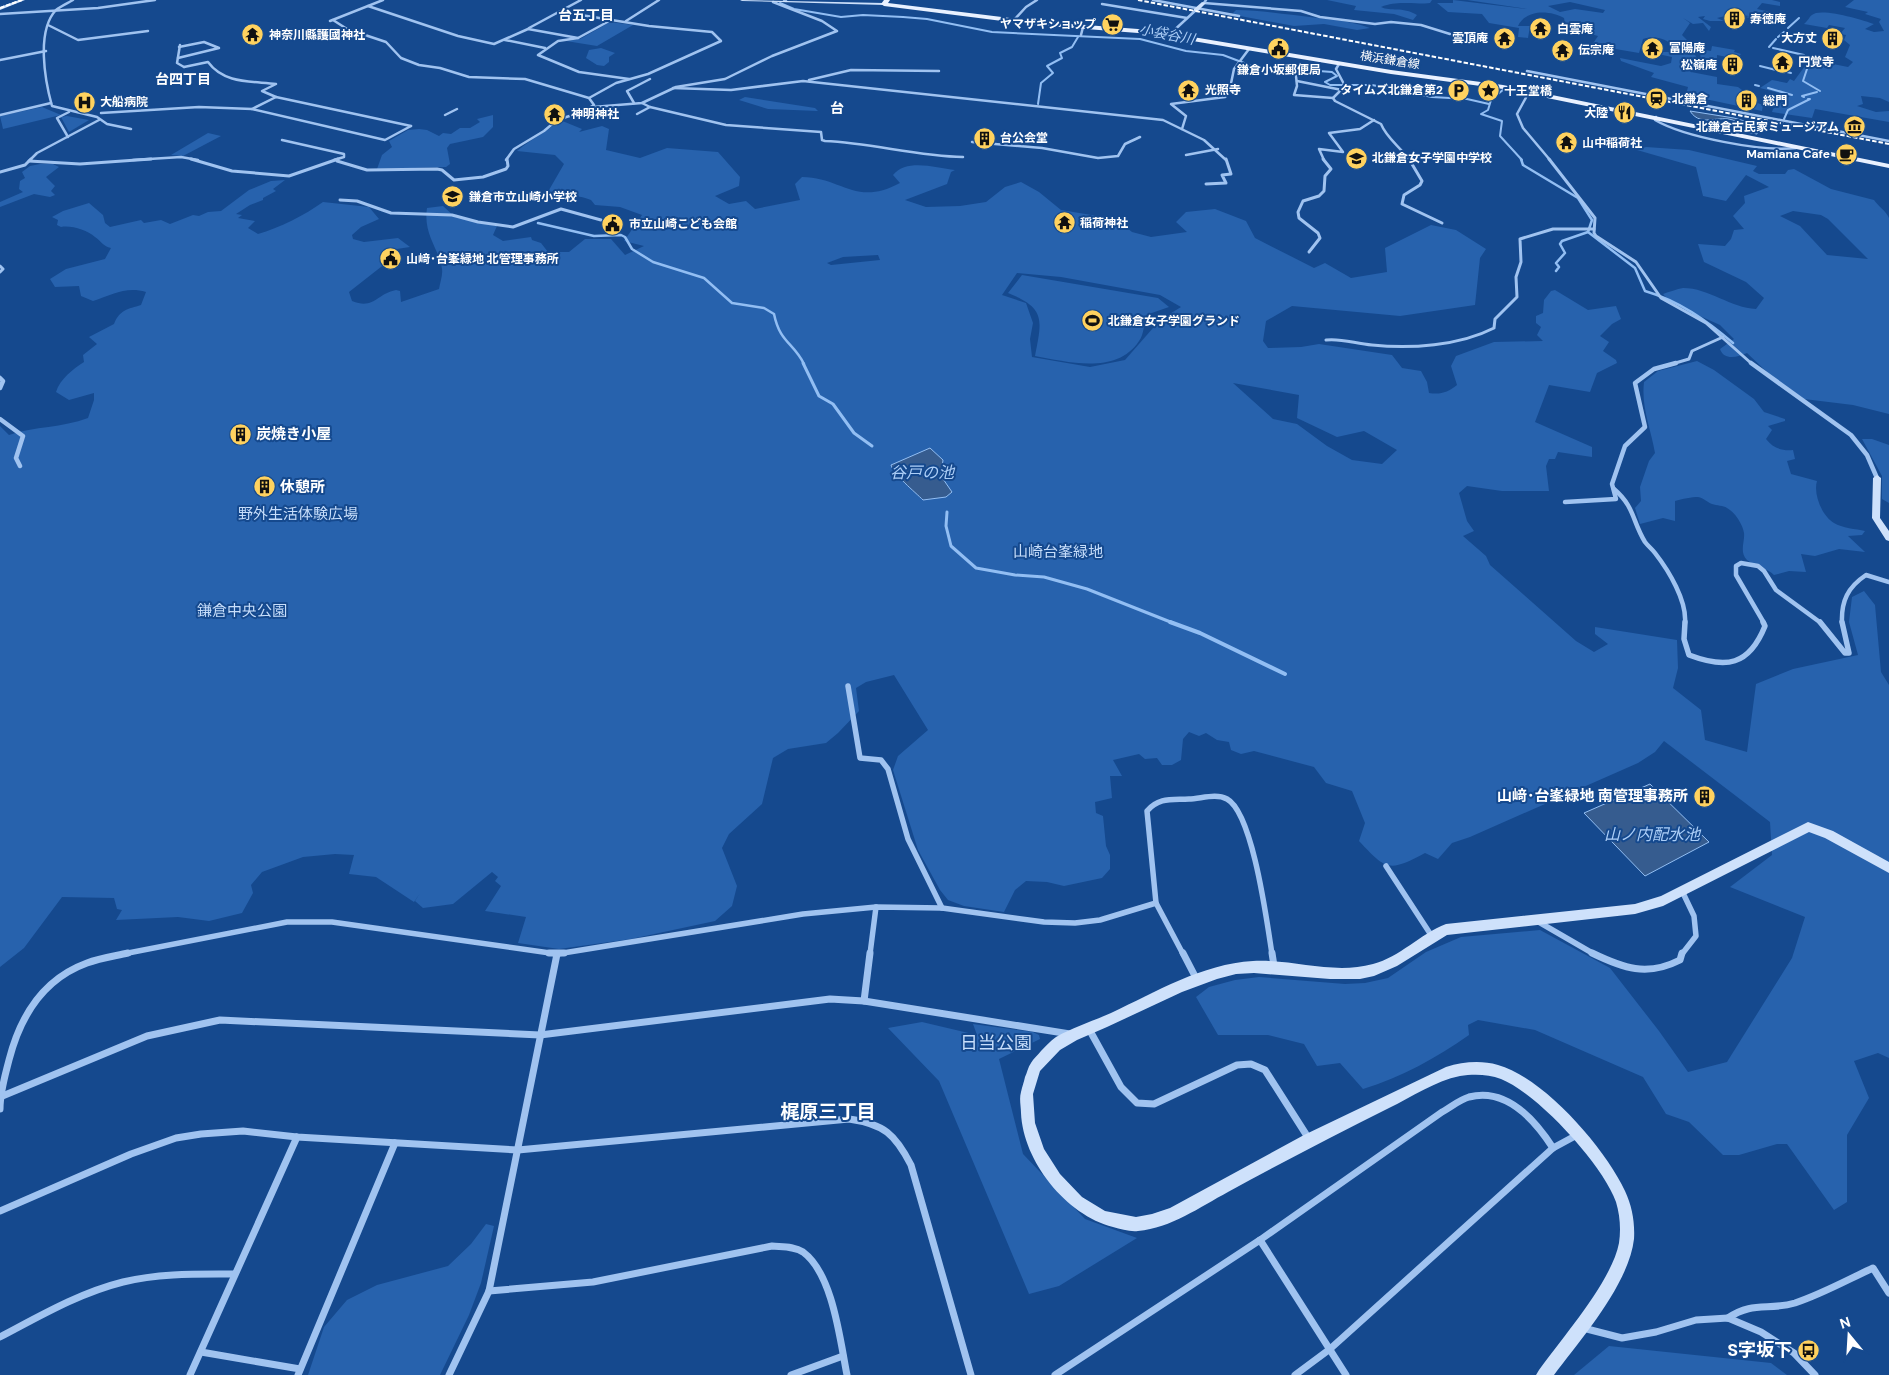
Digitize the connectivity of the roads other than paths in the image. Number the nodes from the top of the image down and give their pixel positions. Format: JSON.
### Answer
{"nodes":[{"id":1,"x":23,"y":0,"type":"edge"},
{"id":2,"x":73,"y":0,"type":"edge"},
{"id":3,"x":155,"y":0,"type":"edge"},
{"id":4,"x":382,"y":0,"type":"edge"},
{"id":5,"x":581,"y":0,"type":"edge"},
{"id":6,"x":659,"y":0,"type":"edge"},
{"id":7,"x":742,"y":0,"type":"edge"},
{"id":8,"x":785,"y":0,"type":"edge"},
{"id":9,"x":1037,"y":0,"type":"edge"},
{"id":10,"x":1153,"y":0,"type":"edge"},
{"id":11,"x":772,"y":2,"type":"junction"},
{"id":12,"x":886,"y":2,"type":"edge"},
{"id":13,"x":1205,"y":2,"type":"edge"},
{"id":14,"x":1102,"y":4,"type":"dead end"},
{"id":15,"x":368,"y":6,"type":"junction"},
{"id":16,"x":0,"y":9,"type":"edge"},
{"id":17,"x":1197,"y":9,"type":"junction"},
{"id":18,"x":55,"y":11,"type":"junction"},
{"id":19,"x":562,"y":12,"type":"junction"},
{"id":20,"x":0,"y":14,"type":"edge"},
{"id":21,"x":1239,"y":16,"type":"dead end"},
{"id":22,"x":1187,"y":18,"type":"junction"},
{"id":23,"x":612,"y":19,"type":"junction"},
{"id":24,"x":1014,"y":20,"type":"junction"},
{"id":25,"x":626,"y":21,"type":"junction"},
{"id":26,"x":48,"y":25,"type":"junction"},
{"id":27,"x":1083,"y":26,"type":"junction"},
{"id":28,"x":528,"y":29,"type":"junction"},
{"id":29,"x":148,"y":31,"type":"dead end"},
{"id":30,"x":1450,"y":34,"type":"dead end"},
{"id":31,"x":1081,"y":35,"type":"dead end"},
{"id":32,"x":1169,"y":35,"type":"junction"},
{"id":33,"x":578,"y":38,"type":"junction"},
{"id":34,"x":505,"y":40,"type":"junction"},
{"id":35,"x":545,"y":48,"type":"junction"},
{"id":36,"x":1249,"y":49,"type":"junction"},
{"id":37,"x":46,"y":51,"type":"junction"},
{"id":38,"x":178,"y":58,"type":"junction"},
{"id":39,"x":0,"y":60,"type":"edge"},
{"id":40,"x":1339,"y":64,"type":"junction"},
{"id":41,"x":939,"y":71,"type":"dead end"},
{"id":42,"x":1527,"y":71,"type":"dead end"},
{"id":43,"x":638,"y":76,"type":"junction"},
{"id":44,"x":1296,"y":76,"type":"dead end"},
{"id":45,"x":629,"y":79,"type":"junction"},
{"id":46,"x":650,"y":79,"type":"junction"},
{"id":47,"x":656,"y":80,"type":"dead end"},
{"id":48,"x":803,"y":81,"type":"junction"},
{"id":49,"x":1297,"y":81,"type":"junction"},
{"id":50,"x":673,"y":88,"type":"junction"},
{"id":51,"x":1342,"y":90,"type":"junction"},
{"id":52,"x":1529,"y":92,"type":"junction"},
{"id":53,"x":276,"y":97,"type":"junction"},
{"id":54,"x":589,"y":98,"type":"junction"},
{"id":55,"x":1333,"y":98,"type":"junction"},
{"id":56,"x":634,"y":103,"type":"junction"},
{"id":57,"x":642,"y":103,"type":"junction"},
{"id":58,"x":52,"y":104,"type":"junction"},
{"id":59,"x":594,"y":107,"type":"junction"},
{"id":60,"x":650,"y":107,"type":"junction"},
{"id":61,"x":457,"y":109,"type":"dead end"},
{"id":62,"x":252,"y":110,"type":"junction"},
{"id":63,"x":70,"y":112,"type":"junction"},
{"id":64,"x":101,"y":113,"type":"dead end"},
{"id":65,"x":637,"y":114,"type":"dead end"},
{"id":66,"x":0,"y":115,"type":"edge"},
{"id":67,"x":445,"y":115,"type":"dead end"},
{"id":68,"x":98,"y":120,"type":"junction"},
{"id":69,"x":1374,"y":120,"type":"junction"},
{"id":70,"x":131,"y":129,"type":"dead end"},
{"id":71,"x":1182,"y":129,"type":"junction"},
{"id":72,"x":68,"y":136,"type":"junction"},
{"id":73,"x":1140,"y":137,"type":"dead end"},
{"id":74,"x":282,"y":140,"type":"dead end"},
{"id":75,"x":1889,"y":141,"type":"edge"},
{"id":76,"x":972,"y":142,"type":"dead end"},
{"id":77,"x":1218,"y":149,"type":"junction"},
{"id":78,"x":1186,"y":155,"type":"dead end"},
{"id":79,"x":963,"y":157,"type":"dead end"},
{"id":80,"x":29,"y":161,"type":"junction"},
{"id":81,"x":337,"y":161,"type":"junction"},
{"id":82,"x":1889,"y":166,"type":"edge"},
{"id":83,"x":0,"y":172,"type":"edge"},
{"id":84,"x":1206,"y":184,"type":"dead end"},
{"id":85,"x":340,"y":200,"type":"dead end"},
{"id":86,"x":602,"y":220,"type":"dead end"},
{"id":87,"x":1442,"y":223,"type":"dead end"},
{"id":88,"x":1594,"y":229,"type":"junction"},
{"id":89,"x":1309,"y":252,"type":"dead end"},
{"id":90,"x":0,"y":266,"type":"edge"},
{"id":91,"x":0,"y":272,"type":"edge"},
{"id":92,"x":1723,"y":338,"type":"junction"},
{"id":93,"x":1326,"y":340,"type":"dead end"},
{"id":94,"x":0,"y":378,"type":"edge"},
{"id":95,"x":0,"y":388,"type":"edge"},
{"id":96,"x":0,"y":419,"type":"edge"},
{"id":97,"x":20,"y":466,"type":"dead end"},
{"id":98,"x":1876,"y":478,"type":"joint"},
{"id":99,"x":1614,"y":490,"type":"junction"},
{"id":100,"x":1565,"y":502,"type":"dead end"},
{"id":101,"x":1889,"y":538,"type":"edge"},
{"id":102,"x":1889,"y":582,"type":"edge"},
{"id":103,"x":848,"y":686,"type":"dead end"},
{"id":104,"x":1386,"y":866,"type":"dead end"},
{"id":105,"x":1889,"y":868,"type":"edge"},
{"id":106,"x":1682,"y":893,"type":"junction"},
{"id":107,"x":1156,"y":904,"type":"junction"},
{"id":108,"x":876,"y":906,"type":"junction"},
{"id":109,"x":942,"y":908,"type":"junction"},
{"id":110,"x":1535,"y":920,"type":"junction"},
{"id":111,"x":1431,"y":935,"type":"junction"},
{"id":112,"x":557,"y":954,"type":"junction"},
{"id":113,"x":1275,"y":968,"type":"junction"},
{"id":114,"x":1197,"y":981,"type":"junction"},
{"id":115,"x":864,"y":1001,"type":"junction"},
{"id":116,"x":1089,"y":1029,"type":"junction"},
{"id":117,"x":540,"y":1034,"type":"junction"},
{"id":118,"x":1075,"y":1035,"type":"junction"},
{"id":119,"x":0,"y":1097,"type":"edge"},
{"id":120,"x":0,"y":1109,"type":"edge"},
{"id":121,"x":1577,"y":1135,"type":"junction"},
{"id":122,"x":297,"y":1137,"type":"junction"},
{"id":123,"x":1309,"y":1140,"type":"junction"},
{"id":124,"x":395,"y":1143,"type":"junction"},
{"id":125,"x":1553,"y":1148,"type":"junction"},
{"id":126,"x":518,"y":1150,"type":"junction"},
{"id":127,"x":0,"y":1211,"type":"edge"},
{"id":128,"x":1260,"y":1240,"type":"junction"},
{"id":129,"x":234,"y":1274,"type":"junction"},
{"id":130,"x":489,"y":1291,"type":"junction"},
{"id":131,"x":1889,"y":1293,"type":"edge"},
{"id":132,"x":1728,"y":1318,"type":"junction"},
{"id":133,"x":1579,"y":1327,"type":"junction"},
{"id":134,"x":0,"y":1337,"type":"edge"},
{"id":135,"x":1330,"y":1349,"type":"junction"},
{"id":136,"x":201,"y":1352,"type":"junction"},
{"id":137,"x":843,"y":1356,"type":"junction"},
{"id":138,"x":299,"y":1372,"type":"edge"},
{"id":139,"x":190,"y":1375,"type":"edge"},
{"id":140,"x":449,"y":1375,"type":"edge"},
{"id":141,"x":791,"y":1375,"type":"edge"},
{"id":142,"x":847,"y":1375,"type":"edge"},
{"id":143,"x":971,"y":1375,"type":"edge"},
{"id":144,"x":1055,"y":1375,"type":"edge"},
{"id":145,"x":1295,"y":1375,"type":"edge"},
{"id":146,"x":1346,"y":1375,"type":"edge"},
{"id":147,"x":1544,"y":1375,"type":"edge"},
{"id":148,"x":1815,"y":1375,"type":"edge"}],
"edges":[{"from":1,"to":16,"type":"street"},
{"from":2,"to":18,"type":"street"},
{"from":3,"to":18,"type":"street"},
{"from":4,"to":15,"type":"street"},
{"from":5,"to":19,"type":"street"},
{"from":6,"to":25,"type":"street"},
{"from":7,"to":11,"type":"street"},
{"from":8,"to":11,"type":"street"},
{"from":8,"to":12,"type":"street"},
{"from":9,"to":24,"type":"street"},
{"from":10,"to":17,"type":"street"},
{"from":11,"to":50,"type":"street"},
{"from":12,"to":24,"type":"main road","name":"横浜鎌倉線"},
{"from":13,"to":17,"type":"street"},
{"from":13,"to":30,"type":"street"},
{"from":14,"to":22,"type":"street"},
{"from":15,"to":34,"type":"street"},
{"from":15,"to":54,"type":"street"},
{"from":17,"to":21,"type":"street"},
{"from":17,"to":22,"type":"street"},
{"from":18,"to":20,"type":"street"},
{"from":18,"to":26,"type":"street"},
{"from":19,"to":23,"type":"street"},
{"from":19,"to":28,"type":"street"},
{"from":22,"to":32,"type":"street"},
{"from":23,"to":25,"type":"street"},
{"from":23,"to":33,"type":"street"},
{"from":24,"to":27,"type":"main road","name":"横浜鎌倉線"},
{"from":25,"to":43,"type":"street"},
{"from":26,"to":29,"type":"street"},
{"from":26,"to":37,"type":"street"},
{"from":27,"to":31,"type":"street"},
{"from":27,"to":32,"type":"main road","name":"横浜鎌倉線"},
{"from":28,"to":33,"type":"street"},
{"from":28,"to":34,"type":"street"},
{"from":32,"to":36,"type":"main road","name":"横浜鎌倉線"},
{"from":33,"to":35,"type":"street"},
{"from":34,"to":35,"type":"street"},
{"from":35,"to":45,"type":"street"},
{"from":36,"to":40,"type":"main road","name":"横浜鎌倉線"},
{"from":36,"to":71,"type":"street"},
{"from":37,"to":39,"type":"street"},
{"from":37,"to":58,"type":"street"},
{"from":38,"to":38,"type":"street"},
{"from":38,"to":53,"type":"street"},
{"from":40,"to":51,"type":"street"},
{"from":40,"to":52,"type":"main road","name":"横浜鎌倉線"},
{"from":41,"to":48,"type":"street"},
{"from":42,"to":75,"type":"street"},
{"from":43,"to":45,"type":"street"},
{"from":43,"to":46,"type":"street"},
{"from":44,"to":49,"type":"street"},
{"from":45,"to":54,"type":"street"},
{"from":46,"to":47,"type":"street"},
{"from":46,"to":56,"type":"street"},
{"from":48,"to":50,"type":"street"},
{"from":48,"to":71,"type":"street"},
{"from":49,"to":51,"type":"street"},
{"from":49,"to":55,"type":"street"},
{"from":50,"to":57,"type":"street"},
{"from":51,"to":55,"type":"street"},
{"from":52,"to":82,"type":"main road","name":"横浜鎌倉線"},
{"from":52,"to":88,"type":"street"},
{"from":53,"to":62,"type":"street"},
{"from":53,"to":62,"type":"street"},
{"from":54,"to":59,"type":"street"},
{"from":55,"to":69,"type":"street"},
{"from":56,"to":57,"type":"street"},
{"from":56,"to":59,"type":"street"},
{"from":57,"to":60,"type":"street"},
{"from":58,"to":63,"type":"street"},
{"from":58,"to":66,"type":"street"},
{"from":59,"to":81,"type":"street"},
{"from":60,"to":65,"type":"street"},
{"from":60,"to":79,"type":"street"},
{"from":61,"to":67,"type":"street"},
{"from":62,"to":64,"type":"street"},
{"from":63,"to":68,"type":"street"},
{"from":63,"to":72,"type":"street"},
{"from":68,"to":70,"type":"street"},
{"from":68,"to":72,"type":"street"},
{"from":69,"to":87,"type":"street"},
{"from":69,"to":89,"type":"street"},
{"from":71,"to":77,"type":"street"},
{"from":72,"to":80,"type":"street"},
{"from":73,"to":76,"type":"street"},
{"from":74,"to":81,"type":"street"},
{"from":77,"to":78,"type":"street"},
{"from":77,"to":84,"type":"street"},
{"from":80,"to":81,"type":"street"},
{"from":80,"to":83,"type":"street"},
{"from":85,"to":86,"type":"street"},
{"from":88,"to":92,"type":"street"},
{"from":88,"to":93,"type":"street"},
{"from":90,"to":91,"type":"street"},
{"from":92,"to":98,"type":"street"},
{"from":92,"to":99,"type":"street"},
{"from":94,"to":95,"type":"street"},
{"from":96,"to":97,"type":"street"},
{"from":98,"to":101,"type":"street"},
{"from":99,"to":100,"type":"street"},
{"from":99,"to":102,"type":"street"},
{"from":103,"to":109,"type":"street"},
{"from":104,"to":111,"type":"street"},
{"from":105,"to":106,"type":"street"},
{"from":106,"to":110,"type":"street"},
{"from":106,"to":110,"type":"street"},
{"from":107,"to":109,"type":"street"},
{"from":107,"to":113,"type":"street"},
{"from":107,"to":114,"type":"street"},
{"from":108,"to":109,"type":"street"},
{"from":108,"to":112,"type":"street"},
{"from":108,"to":115,"type":"street"},
{"from":110,"to":111,"type":"street"},
{"from":111,"to":113,"type":"street"},
{"from":112,"to":117,"type":"street"},
{"from":112,"to":119,"type":"street"},
{"from":113,"to":114,"type":"street"},
{"from":114,"to":116,"type":"street"},
{"from":115,"to":117,"type":"street"},
{"from":115,"to":118,"type":"street"},
{"from":116,"to":118,"type":"street"},
{"from":116,"to":123,"type":"street"},
{"from":117,"to":119,"type":"street"},
{"from":117,"to":126,"type":"street"},
{"from":118,"to":123,"type":"street"},
{"from":119,"to":120,"type":"street"},
{"from":121,"to":123,"type":"street"},
{"from":121,"to":125,"type":"street"},
{"from":121,"to":133,"type":"street"},
{"from":122,"to":124,"type":"street"},
{"from":122,"to":127,"type":"street"},
{"from":122,"to":129,"type":"street"},
{"from":124,"to":126,"type":"street"},
{"from":124,"to":138,"type":"street"},
{"from":125,"to":128,"type":"street"},
{"from":125,"to":135,"type":"street"},
{"from":126,"to":130,"type":"street"},
{"from":126,"to":143,"type":"street"},
{"from":128,"to":135,"type":"street"},
{"from":128,"to":144,"type":"street"},
{"from":129,"to":134,"type":"street"},
{"from":129,"to":136,"type":"street"},
{"from":130,"to":137,"type":"street"},
{"from":130,"to":140,"type":"street"},
{"from":131,"to":132,"type":"street"},
{"from":132,"to":133,"type":"street"},
{"from":132,"to":148,"type":"street"},
{"from":133,"to":147,"type":"street"},
{"from":135,"to":145,"type":"street"},
{"from":135,"to":146,"type":"street"},
{"from":136,"to":138,"type":"street"},
{"from":136,"to":139,"type":"street"},
{"from":137,"to":141,"type":"street"},
{"from":137,"to":142,"type":"street"}]}
